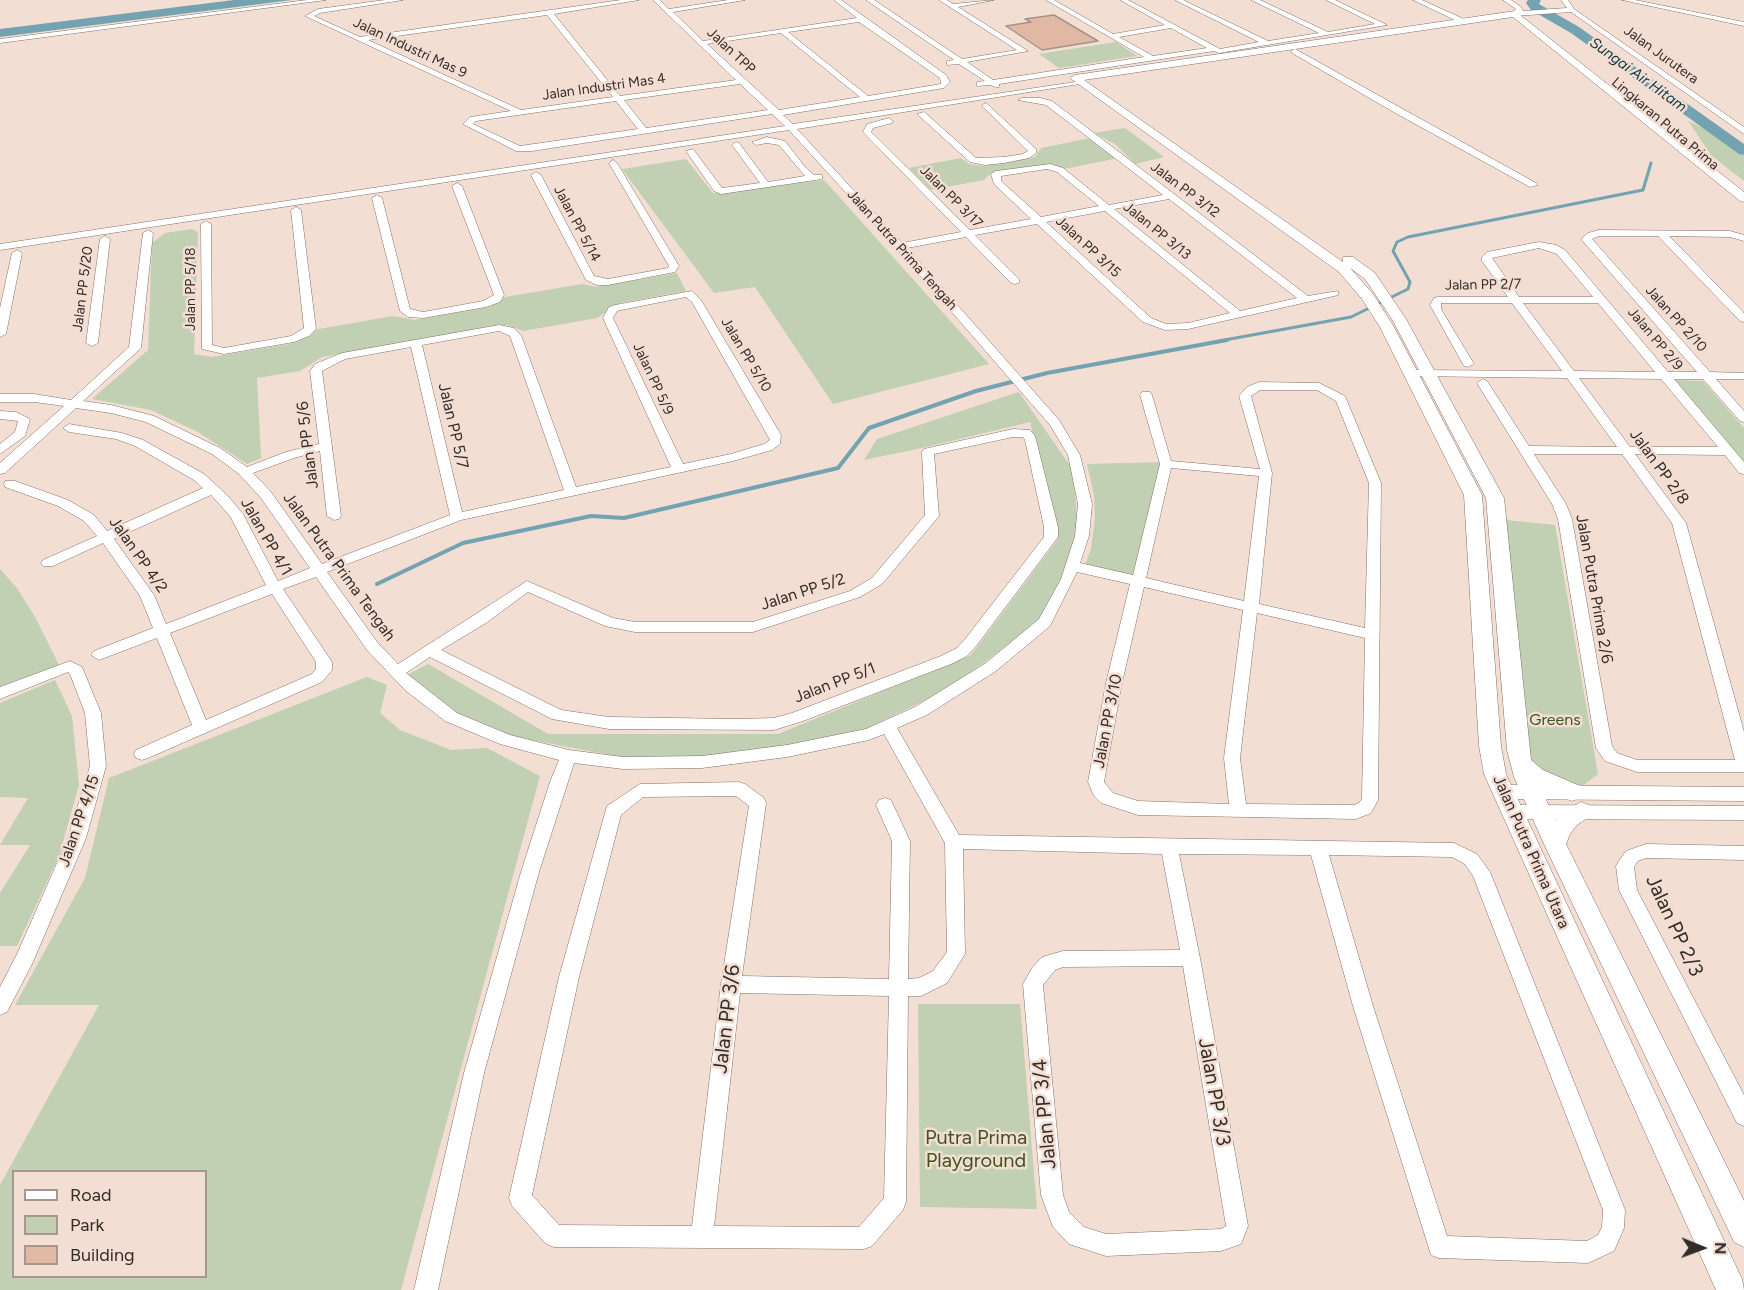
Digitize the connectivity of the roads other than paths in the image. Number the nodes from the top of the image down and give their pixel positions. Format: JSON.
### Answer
{"nodes":[{"id":1,"x":323,"y":0,"type":"edge"},
{"id":2,"x":400,"y":0,"type":"edge"},
{"id":3,"x":636,"y":0,"type":"edge"},
{"id":4,"x":656,"y":0,"type":"edge"},
{"id":5,"x":742,"y":0,"type":"edge"},
{"id":6,"x":837,"y":0,"type":"edge"},
{"id":7,"x":864,"y":0,"type":"edge"},
{"id":8,"x":869,"y":0,"type":"edge"},
{"id":9,"x":942,"y":0,"type":"edge"},
{"id":10,"x":991,"y":0,"type":"edge"},
{"id":11,"x":1049,"y":0,"type":"edge"},
{"id":12,"x":1123,"y":0,"type":"edge"},
{"id":13,"x":1178,"y":0,"type":"edge"},
{"id":14,"x":1254,"y":0,"type":"edge"},
{"id":15,"x":1329,"y":0,"type":"edge"},
{"id":16,"x":1416,"y":0,"type":"edge"},
{"id":17,"x":1506,"y":0,"type":"edge"},
{"id":18,"x":1564,"y":0,"type":"edge"},
{"id":19,"x":1625,"y":0,"type":"edge"},
{"id":20,"x":952,"y":6,"type":"junction"},
{"id":21,"x":1572,"y":10,"type":"junction"},
{"id":22,"x":668,"y":11,"type":"junction"},
{"id":23,"x":549,"y":12,"type":"junction"},
{"id":24,"x":1518,"y":14,"type":"junction"},
{"id":25,"x":860,"y":20,"type":"junction"},
{"id":26,"x":1462,"y":20,"type":"junction"},
{"id":27,"x":1744,"y":24,"type":"edge"},
{"id":28,"x":1172,"y":26,"type":"junction"},
{"id":29,"x":782,"y":31,"type":"junction"},
{"id":30,"x":1328,"y":34,"type":"junction"},
{"id":31,"x":1112,"y":36,"type":"junction"},
{"id":32,"x":359,"y":39,"type":"junction"},
{"id":33,"x":0,"y":41,"type":"edge"},
{"id":34,"x":702,"y":43,"type":"junction"},
{"id":35,"x":1266,"y":43,"type":"junction"},
{"id":36,"x":1294,"y":51,"type":"junction"},
{"id":37,"x":1220,"y":52,"type":"junction"},
{"id":38,"x":1151,"y":58,"type":"junction"},
{"id":39,"x":962,"y":61,"type":"junction"},
{"id":40,"x":950,"y":63,"type":"junction"},
{"id":41,"x":1114,"y":78,"type":"junction"},
{"id":42,"x":743,"y":81,"type":"junction"},
{"id":43,"x":1086,"y":82,"type":"junction"},
{"id":44,"x":1062,"y":86,"type":"joint"},
{"id":45,"x":991,"y":87,"type":"junction"},
{"id":46,"x":1106,"y":89,"type":"junction"},
{"id":47,"x":618,"y":98,"type":"junction"},
{"id":48,"x":867,"y":99,"type":"junction"},
{"id":49,"x":986,"y":105,"type":"junction"},
{"id":50,"x":519,"y":112,"type":"junction"},
{"id":51,"x":776,"y":112,"type":"junction"},
{"id":52,"x":921,"y":114,"type":"junction"},
{"id":53,"x":817,"y":120,"type":"junction"},
{"id":54,"x":789,"y":125,"type":"junction"},
{"id":55,"x":644,"y":131,"type":"junction"},
{"id":56,"x":1744,"y":131,"type":"edge"},
{"id":57,"x":765,"y":132,"type":"junction"},
{"id":58,"x":800,"y":137,"type":"junction"},
{"id":59,"x":736,"y":145,"type":"junction"},
{"id":60,"x":690,"y":151,"type":"junction"},
{"id":61,"x":613,"y":163,"type":"junction"},
{"id":62,"x":532,"y":171,"type":"junction"},
{"id":63,"x":834,"y":174,"type":"junction"},
{"id":64,"x":812,"y":178,"type":"junction"},
{"id":65,"x":997,"y":182,"type":"joint"},
{"id":66,"x":766,"y":185,"type":"junction"},
{"id":67,"x":1533,"y":185,"type":"dead end"},
{"id":68,"x":457,"y":186,"type":"junction"},
{"id":69,"x":1171,"y":196,"type":"junction"},
{"id":70,"x":377,"y":198,"type":"junction"},
{"id":71,"x":1744,"y":198,"type":"edge"},
{"id":72,"x":1107,"y":208,"type":"junction"},
{"id":73,"x":1744,"y":208,"type":"edge"},
{"id":74,"x":296,"y":210,"type":"junction"},
{"id":75,"x":1040,"y":220,"type":"junction"},
{"id":76,"x":206,"y":224,"type":"junction"},
{"id":77,"x":148,"y":233,"type":"junction"},
{"id":78,"x":1660,"y":233,"type":"junction"},
{"id":79,"x":968,"y":234,"type":"junction"},
{"id":80,"x":1744,"y":238,"type":"edge"},
{"id":81,"x":105,"y":239,"type":"junction"},
{"id":82,"x":900,"y":246,"type":"junction"},
{"id":83,"x":0,"y":248,"type":"edge"},
{"id":84,"x":16,"y":253,"type":"junction"},
{"id":85,"x":0,"y":255,"type":"edge"},
{"id":86,"x":1486,"y":261,"type":"joint"},
{"id":87,"x":1016,"y":281,"type":"dead end"},
{"id":88,"x":688,"y":293,"type":"joint"},
{"id":89,"x":1334,"y":293,"type":"dead end"},
{"id":90,"x":1304,"y":298,"type":"junction"},
{"id":91,"x":1515,"y":300,"type":"junction"},
{"id":92,"x":1602,"y":300,"type":"junction"},
{"id":93,"x":1236,"y":313,"type":"junction"},
{"id":94,"x":1744,"y":319,"type":"edge"},
{"id":95,"x":1393,"y":323,"type":"junction"},
{"id":96,"x":0,"y":334,"type":"edge"},
{"id":97,"x":92,"y":343,"type":"dead end"},
{"id":98,"x":416,"y":343,"type":"junction"},
{"id":99,"x":1468,"y":364,"type":"dead end"},
{"id":100,"x":1418,"y":373,"type":"junction"},
{"id":101,"x":1569,"y":374,"type":"junction"},
{"id":102,"x":1665,"y":375,"type":"junction"},
{"id":103,"x":1706,"y":375,"type":"junction"},
{"id":104,"x":1744,"y":376,"type":"edge"},
{"id":105,"x":1483,"y":383,"type":"dead end"},
{"id":106,"x":1146,"y":395,"type":"dead end"},
{"id":107,"x":0,"y":398,"type":"edge"},
{"id":108,"x":76,"y":404,"type":"junction"},
{"id":109,"x":0,"y":414,"type":"edge"},
{"id":110,"x":1744,"y":418,"type":"edge"},
{"id":111,"x":69,"y":428,"type":"dead end"},
{"id":112,"x":977,"y":441,"type":"joint"},
{"id":113,"x":325,"y":446,"type":"junction"},
{"id":114,"x":0,"y":450,"type":"edge"},
{"id":115,"x":1525,"y":450,"type":"junction"},
{"id":116,"x":1626,"y":451,"type":"junction"},
{"id":117,"x":1729,"y":451,"type":"junction"},
{"id":118,"x":1166,"y":464,"type":"junction"},
{"id":119,"x":678,"y":468,"type":"junction"},
{"id":120,"x":0,"y":470,"type":"edge"},
{"id":121,"x":1744,"y":470,"type":"edge"},
{"id":122,"x":245,"y":472,"type":"junction"},
{"id":123,"x":1266,"y":473,"type":"junction"},
{"id":124,"x":10,"y":484,"type":"dead end"},
{"id":125,"x":212,"y":489,"type":"junction"},
{"id":126,"x":571,"y":490,"type":"junction"},
{"id":127,"x":334,"y":516,"type":"dead end"},
{"id":128,"x":457,"y":517,"type":"junction"},
{"id":129,"x":106,"y":538,"type":"junction"},
{"id":130,"x":48,"y":563,"type":"dead end"},
{"id":131,"x":1072,"y":566,"type":"junction"},
{"id":132,"x":317,"y":570,"type":"junction"},
{"id":133,"x":1139,"y":581,"type":"junction"},
{"id":134,"x":274,"y":586,"type":"junction"},
{"id":135,"x":1251,"y":607,"type":"junction"},
{"id":136,"x":163,"y":630,"type":"junction"},
{"id":137,"x":1373,"y":635,"type":"junction"},
{"id":138,"x":430,"y":650,"type":"junction"},
{"id":139,"x":99,"y":655,"type":"dead end"},
{"id":140,"x":396,"y":672,"type":"junction"},
{"id":141,"x":0,"y":693,"type":"edge"},
{"id":142,"x":887,"y":726,"type":"junction"},
{"id":143,"x":201,"y":727,"type":"junction"},
{"id":144,"x":142,"y":754,"type":"dead end"},
{"id":145,"x":569,"y":756,"type":"junction"},
{"id":146,"x":1521,"y":763,"type":"junction"},
{"id":147,"x":1744,"y":764,"type":"edge"},
{"id":148,"x":1503,"y":792,"type":"junction"},
{"id":149,"x":1744,"y":794,"type":"edge"},
{"id":150,"x":1535,"y":802,"type":"junction"},
{"id":151,"x":1576,"y":802,"type":"junction"},
{"id":152,"x":885,"y":805,"type":"dead end"},
{"id":153,"x":1238,"y":811,"type":"junction"},
{"id":154,"x":1512,"y":812,"type":"junction"},
{"id":155,"x":1744,"y":813,"type":"edge"},
{"id":156,"x":954,"y":842,"type":"junction"},
{"id":157,"x":1555,"y":844,"type":"junction"},
{"id":158,"x":1169,"y":846,"type":"junction"},
{"id":159,"x":1318,"y":848,"type":"junction"},
{"id":160,"x":1744,"y":853,"type":"edge"},
{"id":161,"x":1191,"y":958,"type":"junction"},
{"id":162,"x":730,"y":984,"type":"junction"},
{"id":163,"x":897,"y":988,"type":"junction"},
{"id":164,"x":0,"y":1005,"type":"edge"},
{"id":165,"x":1744,"y":1116,"type":"edge"},
{"id":166,"x":1237,"y":1226,"type":"joint"},
{"id":167,"x":1744,"y":1232,"type":"edge"},
{"id":168,"x":702,"y":1236,"type":"junction"},
{"id":169,"x":426,"y":1290,"type":"edge"},
{"id":170,"x":1731,"y":1290,"type":"edge"}],
"edges":[{"from":1,"to":33,"type":"street"},
{"from":2,"to":32,"type":"street","name":"Jalan Industri Mas 9"},
{"from":3,"to":23,"type":"street"},
{"from":4,"to":22,"type":"street","name":"Jalan TPP"},
{"from":5,"to":22,"type":"street"},
{"from":6,"to":25,"type":"street"},
{"from":7,"to":40,"type":"street"},
{"from":8,"to":39,"type":"street"},
{"from":9,"to":20,"type":"street"},
{"from":10,"to":20,"type":"street"},
{"from":11,"to":31,"type":"street"},
{"from":12,"to":28,"type":"street"},
{"from":13,"to":35,"type":"street"},
{"from":14,"to":30,"type":"street"},
{"from":15,"to":30,"type":"street"},
{"from":16,"to":26,"type":"street"},
{"from":17,"to":24,"type":"street"},
{"from":18,"to":21,"type":"street","name":"Jalan Jurutera"},
{"from":19,"to":27,"type":"street"},
{"from":20,"to":39,"type":"street"},
{"from":21,"to":24,"type":"street"},
{"from":21,"to":56,"type":"street","name":"Jalan Jurutera"},
{"from":22,"to":34,"type":"street","name":"Jalan TPP"},
{"from":23,"to":32,"type":"street"},
{"from":23,"to":47,"type":"street"},
{"from":24,"to":26,"type":"main road"},
{"from":24,"to":36,"type":"main road"},
{"from":24,"to":71,"type":"main road","name":"Lingkaran Putra Prima"},
{"from":24,"to":73,"type":"main road","name":"Lingkaran Putra Prima"},
{"from":25,"to":29,"type":"street"},
{"from":25,"to":48,"type":"street"},
{"from":26,"to":37,"type":"main road"},
{"from":28,"to":31,"type":"street"},
{"from":28,"to":37,"type":"street"},
{"from":29,"to":34,"type":"street"},
{"from":29,"to":48,"type":"street"},
{"from":30,"to":35,"type":"street"},
{"from":31,"to":38,"type":"street"},
{"from":32,"to":50,"type":"street","name":"Jalan Industri Mas 9"},
{"from":34,"to":42,"type":"street","name":"Jalan TPP"},
{"from":35,"to":37,"type":"street"},
{"from":36,"to":41,"type":"main road"},
{"from":36,"to":67,"type":"street"},
{"from":37,"to":38,"type":"street"},
{"from":37,"to":43,"type":"main road"},
{"from":38,"to":45,"type":"street"},
{"from":39,"to":40,"type":"street"},
{"from":39,"to":45,"type":"street"},
{"from":40,"to":45,"type":"street"},
{"from":41,"to":43,"type":"main road"},
{"from":41,"to":46,"type":"main road"},
{"from":42,"to":47,"type":"street","name":"Jalan Industri Mas 4"},
{"from":42,"to":51,"type":"street","name":"Jalan TPP"},
{"from":43,"to":44,"type":"main road"},
{"from":43,"to":45,"type":"street"},
{"from":43,"to":46,"type":"main road"},
{"from":43,"to":95,"type":"main road"},
{"from":44,"to":53,"type":"street"},
{"from":45,"to":53,"type":"street"},
{"from":46,"to":95,"type":"main road"},
{"from":47,"to":50,"type":"street","name":"Jalan Industri Mas 4"},
{"from":47,"to":55,"type":"street"},
{"from":48,"to":51,"type":"street"},
{"from":49,"to":52,"type":"street"},
{"from":49,"to":52,"type":"street"},
{"from":49,"to":69,"type":"street","name":"Jalan PP 3/12"},
{"from":50,"to":55,"type":"street","name":"Jalan Industri Mas 4"},
{"from":51,"to":53,"type":"street"},
{"from":51,"to":54,"type":"street","name":"Jalan TPP"},
{"from":51,"to":55,"type":"street"},
{"from":52,"to":79,"type":"street","name":"Jalan PP 3/17"},
{"from":53,"to":54,"type":"street"},
{"from":53,"to":58,"type":"street"},
{"from":54,"to":57,"type":"street"},
{"from":54,"to":58,"type":"street","name":"Jalan Putra Prima Tengah"},
{"from":57,"to":58,"type":"street"},
{"from":57,"to":62,"type":"street"},
{"from":58,"to":63,"type":"street","name":"Jalan Putra Prima Tengah"},
{"from":59,"to":60,"type":"street"},
{"from":59,"to":64,"type":"street"},
{"from":59,"to":66,"type":"street"},
{"from":60,"to":61,"type":"street"},
{"from":60,"to":66,"type":"street"},
{"from":61,"to":62,"type":"street"},
{"from":61,"to":62,"type":"street","name":"Jalan PP 5/14"},
{"from":62,"to":68,"type":"street"},
{"from":62,"to":83,"type":"street"},
{"from":63,"to":64,"type":"street"},
{"from":63,"to":82,"type":"street","name":"Jalan Putra Prima Tengah"},
{"from":64,"to":66,"type":"street"},
{"from":65,"to":72,"type":"street","name":"Jalan PP 3/13"},
{"from":65,"to":75,"type":"street","name":"Jalan PP 3/15"},
{"from":68,"to":70,"type":"street"},
{"from":68,"to":70,"type":"street"},
{"from":69,"to":72,"type":"street"},
{"from":69,"to":90,"type":"street","name":"Jalan PP 3/12"},
{"from":70,"to":74,"type":"street"},
{"from":72,"to":75,"type":"street"},
{"from":72,"to":93,"type":"street","name":"Jalan PP 3/13"},
{"from":74,"to":76,"type":"street"},
{"from":74,"to":76,"type":"street","name":"Jalan PP 5/18"},
{"from":75,"to":79,"type":"street"},
{"from":75,"to":93,"type":"street","name":"Jalan PP 3/15"},
{"from":76,"to":77,"type":"street"},
{"from":77,"to":81,"type":"street"},
{"from":77,"to":108,"type":"street"},
{"from":78,"to":80,"type":"street"},
{"from":78,"to":94,"type":"street"},
{"from":78,"to":103,"type":"street","name":"Jalan PP 2/10"},
{"from":79,"to":82,"type":"street"},
{"from":79,"to":87,"type":"street","name":"Jalan PP 3/17"},
{"from":81,"to":84,"type":"street"},
{"from":81,"to":97,"type":"street","name":"Jalan PP 5/20"},
{"from":82,"to":131,"type":"street","name":"Jalan Putra Prima Tengah"},
{"from":84,"to":85,"type":"street"},
{"from":84,"to":96,"type":"street"},
{"from":86,"to":91,"type":"street","name":"Jalan PP 2/8"},
{"from":86,"to":92,"type":"street","name":"Jalan PP 2/9"},
{"from":88,"to":119,"type":"street","name":"Jalan PP 5/9"},
{"from":88,"to":119,"type":"street","name":"Jalan PP 5/10"},
{"from":89,"to":90,"type":"street"},
{"from":90,"to":93,"type":"street"},
{"from":91,"to":92,"type":"street","name":"Jalan PP 2/7"},
{"from":91,"to":99,"type":"street","name":"Jalan PP 2/7"},
{"from":91,"to":101,"type":"street","name":"Jalan PP 2/8"},
{"from":92,"to":102,"type":"street","name":"Jalan PP 2/9"},
{"from":95,"to":100,"type":"main road","name":"Jalan Putra Prima Utara"},
{"from":98,"to":113,"type":"street","name":"Jalan PP 5/6"},
{"from":98,"to":126,"type":"street"},
{"from":98,"to":128,"type":"street","name":"Jalan PP 5/7"},
{"from":100,"to":101,"type":"street"},
{"from":100,"to":146,"type":"main road","name":"Jalan Putra Prima Utara"},
{"from":100,"to":148,"type":"main road","name":"Jalan Putra Prima Utara"},
{"from":101,"to":102,"type":"street"},
{"from":101,"to":116,"type":"street","name":"Jalan PP 2/8"},
{"from":102,"to":103,"type":"street"},
{"from":102,"to":117,"type":"street","name":"Jalan PP 2/9"},
{"from":103,"to":104,"type":"street"},
{"from":103,"to":110,"type":"street","name":"Jalan PP 2/10"},
{"from":105,"to":115,"type":"street","name":"Jalan Putra Prima 2/6"},
{"from":106,"to":118,"type":"street"},
{"from":107,"to":108,"type":"street","name":"Jalan Putra Prima Tengah"},
{"from":108,"to":120,"type":"street"},
{"from":108,"to":122,"type":"street","name":"Jalan Putra Prima Tengah"},
{"from":109,"to":114,"type":"street"},
{"from":111,"to":125,"type":"street","name":"Jalan PP 4/1"},
{"from":112,"to":138,"type":"street","name":"Jalan PP 5/2"},
{"from":112,"to":138,"type":"street","name":"Jalan PP 5/1"},
{"from":113,"to":122,"type":"street"},
{"from":113,"to":127,"type":"street","name":"Jalan PP 5/6"},
{"from":115,"to":116,"type":"street"},
{"from":115,"to":147,"type":"street","name":"Jalan Putra Prima 2/6"},
{"from":116,"to":117,"type":"street"},
{"from":116,"to":147,"type":"street","name":"Jalan PP 2/8"},
{"from":117,"to":121,"type":"street","name":"Jalan PP 2/9"},
{"from":118,"to":123,"type":"street"},
{"from":118,"to":133,"type":"street","name":"Jalan PP 3/10"},
{"from":119,"to":126,"type":"street"},
{"from":122,"to":132,"type":"street","name":"Jalan Putra Prima Tengah"},
{"from":123,"to":135,"type":"street"},
{"from":123,"to":137,"type":"street"},
{"from":124,"to":129,"type":"street","name":"Jalan PP 4/2"},
{"from":125,"to":129,"type":"street"},
{"from":125,"to":134,"type":"street","name":"Jalan PP 4/1"},
{"from":126,"to":128,"type":"street"},
{"from":128,"to":132,"type":"street"},
{"from":129,"to":130,"type":"street"},
{"from":129,"to":136,"type":"street","name":"Jalan PP 4/2"},
{"from":131,"to":133,"type":"street"},
{"from":131,"to":142,"type":"street","name":"Jalan Putra Prima Tengah"},
{"from":132,"to":134,"type":"street"},
{"from":132,"to":140,"type":"street","name":"Jalan Putra Prima Tengah"},
{"from":133,"to":135,"type":"street"},
{"from":133,"to":153,"type":"street","name":"Jalan PP 3/10"},
{"from":134,"to":136,"type":"street"},
{"from":134,"to":143,"type":"street","name":"Jalan PP 4/1"},
{"from":135,"to":137,"type":"street"},
{"from":135,"to":153,"type":"street"},
{"from":136,"to":139,"type":"street"},
{"from":136,"to":143,"type":"street","name":"Jalan PP 4/2"},
{"from":137,"to":153,"type":"street","name":"Jalan PP 3/10"},
{"from":138,"to":140,"type":"street"},
{"from":140,"to":145,"type":"street","name":"Jalan Putra Prima Tengah"},
{"from":141,"to":164,"type":"street","name":"Jalan PP 4/15"},
{"from":142,"to":145,"type":"street","name":"Jalan Putra Prima Tengah"},
{"from":142,"to":156,"type":"street"},
{"from":143,"to":144,"type":"street"},
{"from":145,"to":169,"type":"street"},
{"from":146,"to":150,"type":"main road","name":"Jalan Putra Prima Utara"},
{"from":146,"to":151,"type":"main road"},
{"from":148,"to":150,"type":"street"},
{"from":148,"to":154,"type":"main road","name":"Jalan Putra Prima Utara"},
{"from":149,"to":151,"type":"street"},
{"from":150,"to":151,"type":"street"},
{"from":150,"to":154,"type":"street"},
{"from":150,"to":157,"type":"main road","name":"Jalan Putra Prima Utara"},
{"from":151,"to":155,"type":"street"},
{"from":151,"to":157,"type":"main road"},
{"from":152,"to":163,"type":"street"},
{"from":154,"to":170,"type":"main road","name":"Jalan Putra Prima Utara"},
{"from":156,"to":158,"type":"street"},
{"from":156,"to":163,"type":"street"},
{"from":157,"to":167,"type":"main road","name":"Jalan Putra Prima Utara"},
{"from":158,"to":159,"type":"street"},
{"from":158,"to":161,"type":"street","name":"Jalan PP 3/3"},
{"from":159,"to":159,"type":"street"},
{"from":160,"to":165,"type":"street","name":"Jalan PP 2/3"},
{"from":161,"to":166,"type":"street","name":"Jalan PP 3/3"},
{"from":161,"to":166,"type":"street","name":"Jalan PP 3/4"},
{"from":162,"to":163,"type":"street"},
{"from":162,"to":168,"type":"street","name":"Jalan PP 3/6"},
{"from":162,"to":168,"type":"street","name":"Jalan PP 3/6"},
{"from":163,"to":168,"type":"street"}]}
